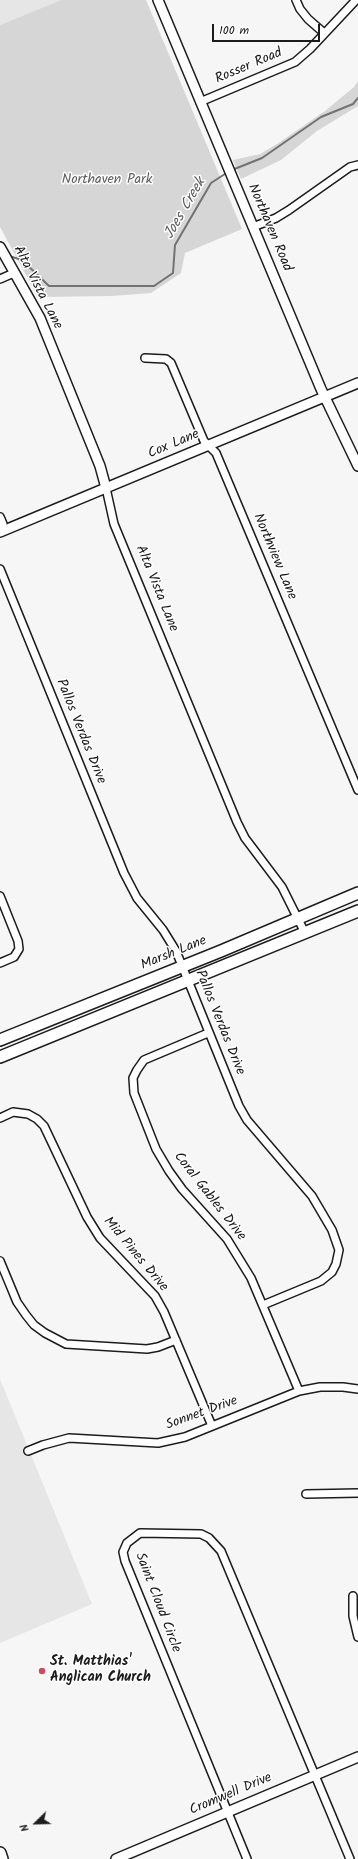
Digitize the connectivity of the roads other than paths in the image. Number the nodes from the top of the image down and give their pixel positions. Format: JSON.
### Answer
{"nodes":[{"id":1,"x":158,"y":0,"type":"edge"},
{"id":2,"x":296,"y":0,"type":"edge"},
{"id":3,"x":356,"y":0,"type":"edge"},
{"id":4,"x":324,"y":33,"type":"junction"},
{"id":5,"x":200,"y":102,"type":"junction"},
{"id":6,"x":358,"y":165,"type":"edge"},
{"id":7,"x":253,"y":227,"type":"junction"},
{"id":8,"x":0,"y":247,"type":"edge"},
{"id":9,"x":13,"y":270,"type":"junction"},
{"id":10,"x":0,"y":279,"type":"edge"},
{"id":11,"x":145,"y":358,"type":"dead end"},
{"id":12,"x":358,"y":383,"type":"edge"},
{"id":13,"x":324,"y":397,"type":"junction"},
{"id":14,"x":209,"y":445,"type":"junction"},
{"id":15,"x":358,"y":466,"type":"edge"},
{"id":16,"x":106,"y":488,"type":"junction"},
{"id":17,"x":0,"y":517,"type":"edge"},
{"id":18,"x":0,"y":532,"type":"edge"},
{"id":19,"x":0,"y":570,"type":"edge"},
{"id":20,"x":358,"y":790,"type":"edge"},
{"id":21,"x":358,"y":893,"type":"edge"},
{"id":22,"x":0,"y":896,"type":"edge"},
{"id":23,"x":358,"y":911,"type":"edge"},
{"id":24,"x":299,"y":919,"type":"junction"},
{"id":25,"x":305,"y":933,"type":"junction"},
{"id":26,"x":0,"y":963,"type":"edge"},
{"id":27,"x":182,"y":967,"type":"junction"},
{"id":28,"x":188,"y":981,"type":"junction"},
{"id":29,"x":208,"y":1033,"type":"junction"},
{"id":30,"x":0,"y":1040,"type":"edge"},
{"id":31,"x":0,"y":1057,"type":"edge"},
{"id":32,"x":0,"y":1118,"type":"edge"},
{"id":33,"x":0,"y":1261,"type":"edge"},
{"id":34,"x":263,"y":1305,"type":"junction"},
{"id":35,"x":176,"y":1340,"type":"junction"},
{"id":36,"x":358,"y":1389,"type":"edge"},
{"id":37,"x":300,"y":1391,"type":"junction"},
{"id":38,"x":212,"y":1426,"type":"junction"},
{"id":39,"x":28,"y":1452,"type":"dead end"},
{"id":40,"x":358,"y":1493,"type":"edge"},
{"id":41,"x":306,"y":1494,"type":"dead end"},
{"id":42,"x":353,"y":1596,"type":"dead end"},
{"id":43,"x":358,"y":1637,"type":"edge"},
{"id":44,"x":358,"y":1757,"type":"edge"},
{"id":45,"x":315,"y":1774,"type":"junction"},
{"id":46,"x":228,"y":1812,"type":"junction"},
{"id":47,"x":0,"y":1853,"type":"edge"},
{"id":48,"x":2,"y":1859,"type":"edge"},
{"id":49,"x":116,"y":1859,"type":"edge"},
{"id":50,"x":248,"y":1859,"type":"edge"},
{"id":51,"x":350,"y":1859,"type":"edge"}],
"edges":[{"from":1,"to":5,"type":"street","name":"Northaven Road"},
{"from":2,"to":4,"type":"street"},
{"from":3,"to":4,"type":"street","name":"Rosser Road"},
{"from":4,"to":5,"type":"street","name":"Rosser Road"},
{"from":5,"to":7,"type":"street","name":"Northaven Road"},
{"from":6,"to":7,"type":"street"},
{"from":7,"to":13,"type":"street","name":"Northaven Road"},
{"from":8,"to":9,"type":"street","name":"Alta Vista Lane"},
{"from":9,"to":10,"type":"street"},
{"from":9,"to":16,"type":"street","name":"Alta Vista Lane"},
{"from":11,"to":14,"type":"street","name":"Northview Lane"},
{"from":12,"to":13,"type":"street","name":"Cox Lane"},
{"from":13,"to":14,"type":"street","name":"Cox Lane"},
{"from":13,"to":15,"type":"street","name":"Northaven Road"},
{"from":14,"to":16,"type":"street","name":"Cox Lane"},
{"from":14,"to":20,"type":"street","name":"Northview Lane"},
{"from":16,"to":18,"type":"street","name":"Cox Lane"},
{"from":16,"to":24,"type":"street","name":"Alta Vista Lane"},
{"from":17,"to":18,"type":"street"},
{"from":19,"to":27,"type":"street","name":"Pallos Verdas Drive"},
{"from":21,"to":24,"type":"main road","name":"Marsh Lane"},
{"from":22,"to":26,"type":"street"},
{"from":23,"to":25,"type":"main road"},
{"from":24,"to":25,"type":"street","name":"Alta Vista Lane"},
{"from":24,"to":27,"type":"main road","name":"Marsh Lane"},
{"from":25,"to":28,"type":"main road"},
{"from":27,"to":28,"type":"street","name":"Pallos Verdas Drive"},
{"from":27,"to":30,"type":"main road","name":"Marsh Lane"},
{"from":28,"to":29,"type":"street","name":"Pallos Verdas Drive"},
{"from":28,"to":31,"type":"main road"},
{"from":29,"to":34,"type":"street","name":"Coral Gables Drive"},
{"from":29,"to":34,"type":"street","name":"Pallos Verdas Drive"},
{"from":32,"to":35,"type":"street","name":"Mid Pines Drive"},
{"from":33,"to":35,"type":"street"},
{"from":34,"to":37,"type":"street","name":"Coral Gables Drive"},
{"from":35,"to":38,"type":"street","name":"Mid Pines Drive"},
{"from":36,"to":37,"type":"street","name":"Sonnet Drive"},
{"from":37,"to":38,"type":"street","name":"Sonnet Drive"},
{"from":38,"to":39,"type":"street","name":"Sonnet Drive"},
{"from":40,"to":41,"type":"street"},
{"from":42,"to":43,"type":"street"},
{"from":44,"to":45,"type":"street","name":"Cromwell Drive"},
{"from":45,"to":46,"type":"street","name":"Cromwell Drive"},
{"from":45,"to":46,"type":"street","name":"Saint Cloud Circle"},
{"from":45,"to":51,"type":"street","name":"Saint Cloud Circle"},
{"from":46,"to":49,"type":"street","name":"Cromwell Drive"},
{"from":46,"to":50,"type":"street","name":"Saint Cloud Circle"},
{"from":47,"to":48,"type":"main road"}]}
